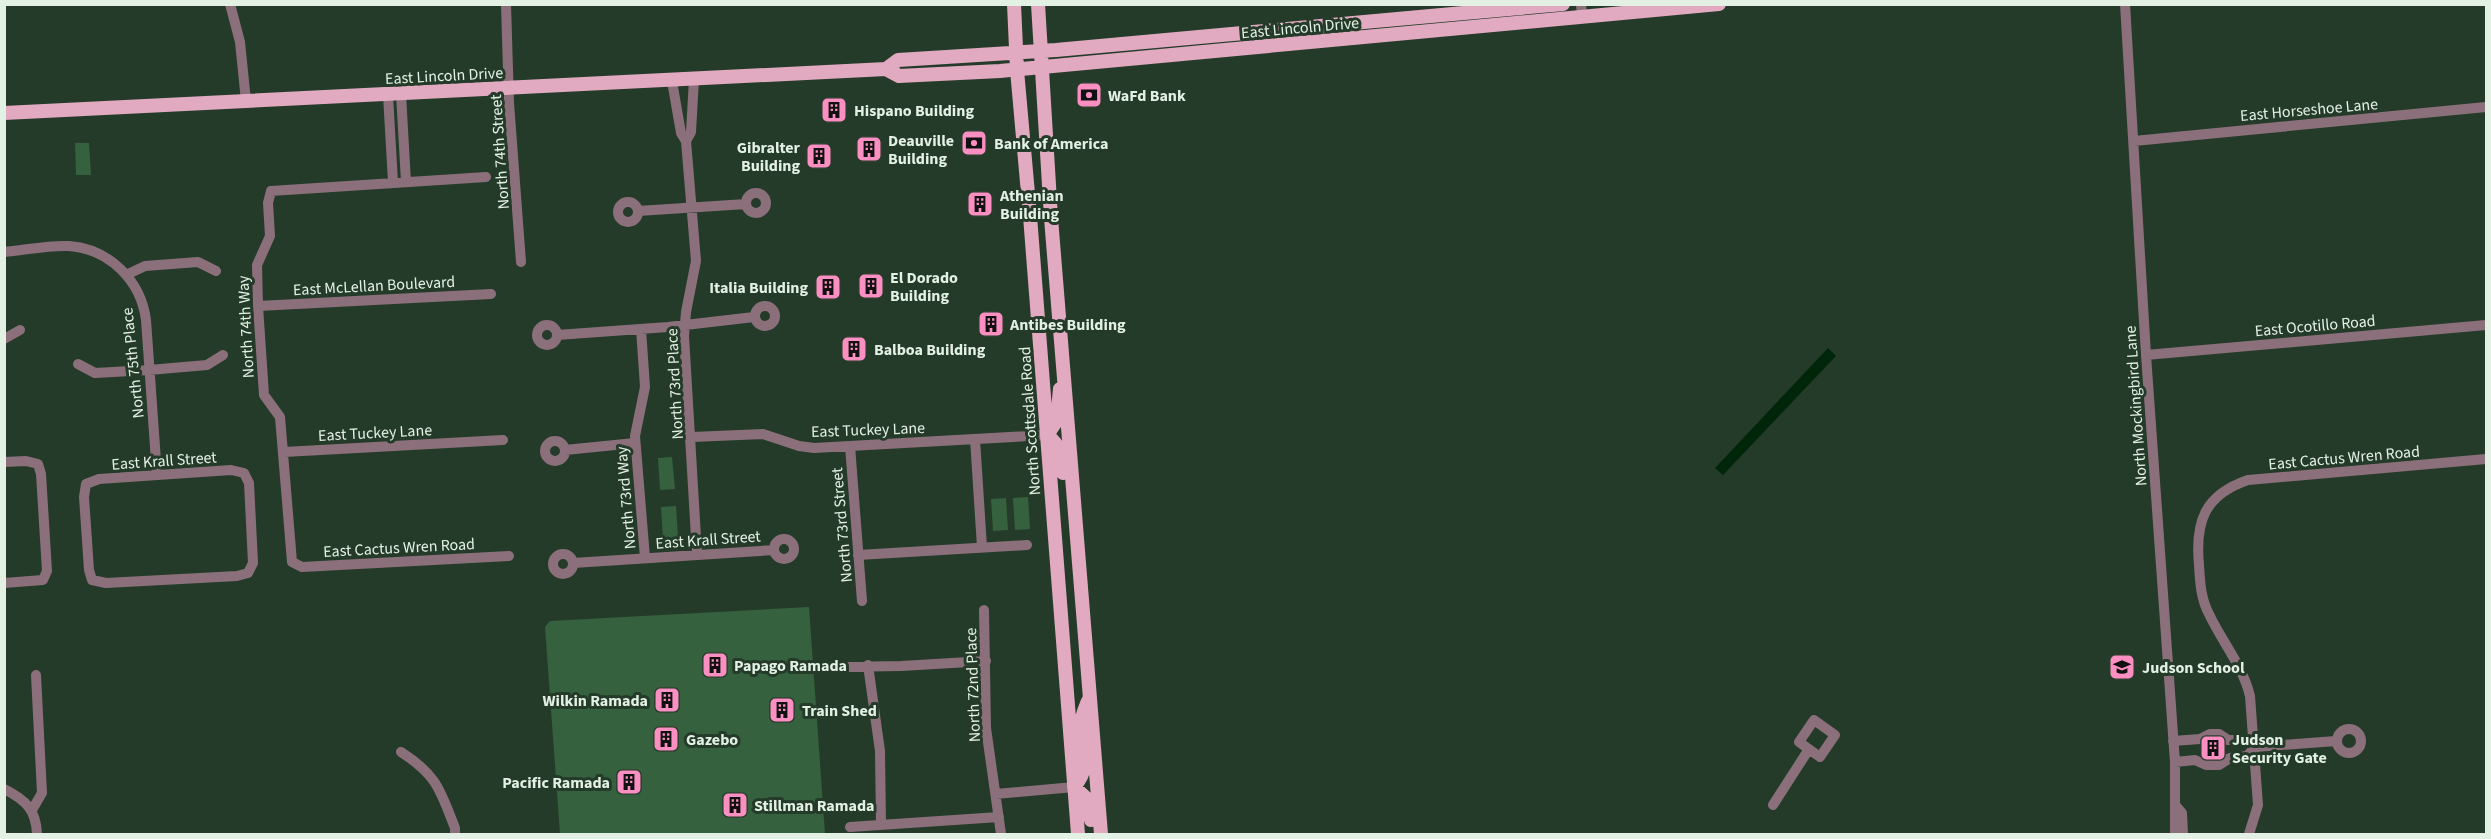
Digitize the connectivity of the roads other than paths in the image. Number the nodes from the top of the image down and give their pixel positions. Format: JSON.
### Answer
{"nodes":[{"id":1,"x":230,"y":4,"type":"edge"},
{"id":2,"x":506,"y":4,"type":"edge"},
{"id":3,"x":1014,"y":4,"type":"edge"},
{"id":4,"x":1038,"y":4,"type":"edge"},
{"id":5,"x":1563,"y":4,"type":"edge"},
{"id":6,"x":1719,"y":4,"type":"edge"},
{"id":7,"x":2125,"y":4,"type":"edge"},
{"id":8,"x":1581,"y":11,"type":"edge"},
{"id":9,"x":1040,"y":51,"type":"junction"},
{"id":10,"x":1016,"y":52,"type":"junction"},
{"id":11,"x":1041,"y":68,"type":"junction"},
{"id":12,"x":886,"y":69,"type":"junction"},
{"id":13,"x":1017,"y":70,"type":"junction"},
{"id":14,"x":694,"y":79,"type":"junction"},
{"id":15,"x":672,"y":81,"type":"junction"},
{"id":16,"x":509,"y":88,"type":"junction"},
{"id":17,"x":395,"y":95,"type":"junction"},
{"id":18,"x":246,"y":101,"type":"junction"},
{"id":19,"x":2487,"y":107,"type":"edge"},
{"id":20,"x":4,"y":113,"type":"edge"},
{"id":21,"x":686,"y":141,"type":"junction"},
{"id":22,"x":2134,"y":141,"type":"junction"},
{"id":23,"x":486,"y":177,"type":"dead end"},
{"id":24,"x":393,"y":182,"type":"junction"},
{"id":25,"x":406,"y":182,"type":"junction"},
{"id":26,"x":746,"y":204,"type":"dead end"},
{"id":27,"x":691,"y":208,"type":"junction"},
{"id":28,"x":638,"y":211,"type":"dead end"},
{"id":29,"x":4,"y":252,"type":"edge"},
{"id":30,"x":521,"y":262,"type":"dead end"},
{"id":31,"x":216,"y":271,"type":"dead end"},
{"id":32,"x":126,"y":274,"type":"junction"},
{"id":33,"x":1056,"y":280,"type":"junction"},
{"id":34,"x":1035,"y":282,"type":"junction"},
{"id":35,"x":490,"y":294,"type":"dead end"},
{"id":36,"x":258,"y":306,"type":"junction"},
{"id":37,"x":754,"y":317,"type":"dead end"},
{"id":38,"x":685,"y":324,"type":"junction"},
{"id":39,"x":2487,"y":325,"type":"edge"},
{"id":40,"x":641,"y":329,"type":"junction"},
{"id":41,"x":20,"y":330,"type":"dead end"},
{"id":42,"x":557,"y":335,"type":"dead end"},
{"id":43,"x":4,"y":339,"type":"edge"},
{"id":44,"x":223,"y":355,"type":"dead end"},
{"id":45,"x":2146,"y":355,"type":"junction"},
{"id":46,"x":78,"y":364,"type":"dead end"},
{"id":47,"x":149,"y":370,"type":"junction"},
{"id":48,"x":1065,"y":374,"type":"junction"},
{"id":49,"x":1047,"y":435,"type":"junction"},
{"id":50,"x":692,"y":437,"type":"junction"},
{"id":51,"x":975,"y":439,"type":"junction"},
{"id":52,"x":503,"y":440,"type":"dead end"},
{"id":53,"x":635,"y":444,"type":"junction"},
{"id":54,"x":850,"y":446,"type":"junction"},
{"id":55,"x":565,"y":450,"type":"dead end"},
{"id":56,"x":284,"y":452,"type":"junction"},
{"id":57,"x":2487,"y":459,"type":"edge"},
{"id":58,"x":4,"y":462,"type":"edge"},
{"id":59,"x":157,"y":475,"type":"junction"},
{"id":60,"x":1077,"y":530,"type":"junction"},
{"id":61,"x":1027,"y":545,"type":"dead end"},
{"id":62,"x":982,"y":547,"type":"junction"},
{"id":63,"x":774,"y":550,"type":"dead end"},
{"id":64,"x":698,"y":554,"type":"junction"},
{"id":65,"x":858,"y":555,"type":"junction"},
{"id":66,"x":509,"y":556,"type":"dead end"},
{"id":67,"x":645,"y":558,"type":"junction"},
{"id":68,"x":292,"y":562,"type":"joint"},
{"id":69,"x":573,"y":563,"type":"dead end"},
{"id":70,"x":4,"y":583,"type":"edge"},
{"id":71,"x":862,"y":601,"type":"dead end"},
{"id":72,"x":984,"y":610,"type":"dead end"},
{"id":73,"x":986,"y":661,"type":"junction"},
{"id":74,"x":868,"y":665,"type":"junction"},
{"id":75,"x":836,"y":667,"type":"dead end"},
{"id":76,"x":36,"y":675,"type":"dead end"},
{"id":77,"x":1090,"y":693,"type":"junction"},
{"id":78,"x":2228,"y":740,"type":"junction"},
{"id":79,"x":2173,"y":741,"type":"junction"},
{"id":80,"x":2336,"y":741,"type":"dead end"},
{"id":81,"x":2255,"y":747,"type":"junction"},
{"id":82,"x":1809,"y":749,"type":"dead end"},
{"id":83,"x":401,"y":752,"type":"dead end"},
{"id":84,"x":2230,"y":758,"type":"junction"},
{"id":85,"x":2175,"y":762,"type":"junction"},
{"id":86,"x":1074,"y":787,"type":"junction"},
{"id":87,"x":4,"y":789,"type":"edge"},
{"id":88,"x":996,"y":794,"type":"junction"},
{"id":89,"x":1773,"y":806,"type":"dead end"},
{"id":90,"x":2176,"y":806,"type":"junction"},
{"id":91,"x":32,"y":810,"type":"junction"},
{"id":92,"x":999,"y":817,"type":"junction"},
{"id":93,"x":881,"y":824,"type":"junction"},
{"id":94,"x":850,"y":827,"type":"dead end"},
{"id":95,"x":37,"y":834,"type":"edge"},
{"id":96,"x":455,"y":834,"type":"edge"},
{"id":97,"x":1001,"y":834,"type":"edge"},
{"id":98,"x":1078,"y":834,"type":"edge"},
{"id":99,"x":1092,"y":834,"type":"edge"},
{"id":100,"x":1101,"y":834,"type":"edge"},
{"id":101,"x":2175,"y":834,"type":"edge"},
{"id":102,"x":2183,"y":834,"type":"edge"},
{"id":103,"x":2249,"y":834,"type":"edge"}],
"edges":[{"from":1,"to":18,"type":"street"},
{"from":2,"to":16,"type":"street","name":"North 74th Street"},
{"from":3,"to":10,"type":"main road","name":"North Scottsdale Road"},
{"from":4,"to":9,"type":"main road"},
{"from":5,"to":9,"type":"main road","name":"East Lincoln Drive"},
{"from":6,"to":8,"type":"main road","name":"East Lincoln Drive"},
{"from":7,"to":22,"type":"street","name":"North Mockingbird Lane"},
{"from":8,"to":11,"type":"main road","name":"East Lincoln Drive"},
{"from":9,"to":10,"type":"main road","name":"East Lincoln Drive"},
{"from":9,"to":11,"type":"main road"},
{"from":10,"to":12,"type":"main road","name":"East Lincoln Drive"},
{"from":10,"to":13,"type":"main road","name":"North Scottsdale Road"},
{"from":11,"to":13,"type":"main road","name":"East Lincoln Drive"},
{"from":11,"to":33,"type":"main road"},
{"from":12,"to":13,"type":"main road","name":"East Lincoln Drive"},
{"from":12,"to":14,"type":"main road","name":"East Lincoln Drive"},
{"from":13,"to":34,"type":"main road","name":"North Scottsdale Road"},
{"from":14,"to":15,"type":"main road","name":"East Lincoln Drive"},
{"from":14,"to":21,"type":"street","name":"North 73rd Place"},
{"from":15,"to":16,"type":"main road","name":"East Lincoln Drive"},
{"from":15,"to":21,"type":"street","name":"North 73rd Place"},
{"from":16,"to":17,"type":"main road","name":"East Lincoln Drive"},
{"from":16,"to":30,"type":"street","name":"North 74th Street"},
{"from":17,"to":18,"type":"main road","name":"East Lincoln Drive"},
{"from":17,"to":24,"type":"street"},
{"from":17,"to":25,"type":"street"},
{"from":18,"to":20,"type":"main road","name":"East Lincoln Drive"},
{"from":19,"to":22,"type":"street","name":"East Horseshoe Lane"},
{"from":21,"to":27,"type":"street","name":"North 73rd Place"},
{"from":22,"to":45,"type":"street","name":"North Mockingbird Lane"},
{"from":23,"to":25,"type":"street"},
{"from":24,"to":25,"type":"street"},
{"from":24,"to":36,"type":"street","name":"North 74th Way"},
{"from":26,"to":27,"type":"street"},
{"from":27,"to":28,"type":"street"},
{"from":27,"to":38,"type":"street","name":"North 73rd Place"},
{"from":29,"to":32,"type":"street","name":"North 75th Place"},
{"from":31,"to":32,"type":"street"},
{"from":32,"to":47,"type":"street","name":"North 75th Place"},
{"from":33,"to":34,"type":"main road"},
{"from":33,"to":48,"type":"main road"},
{"from":34,"to":49,"type":"main road","name":"North Scottsdale Road"},
{"from":35,"to":36,"type":"street","name":"East McLellan Boulevard"},
{"from":36,"to":56,"type":"street","name":"North 74th Way"},
{"from":37,"to":38,"type":"street"},
{"from":38,"to":40,"type":"street"},
{"from":38,"to":50,"type":"street","name":"North 73rd Place"},
{"from":39,"to":45,"type":"street","name":"East Ocotillo Road"},
{"from":40,"to":42,"type":"street"},
{"from":40,"to":53,"type":"street","name":"North 73rd Way"},
{"from":41,"to":43,"type":"street"},
{"from":44,"to":47,"type":"street"},
{"from":45,"to":79,"type":"street","name":"North Mockingbird Lane"},
{"from":46,"to":47,"type":"street"},
{"from":47,"to":59,"type":"street","name":"North 75th Place"},
{"from":48,"to":49,"type":"main road"},
{"from":48,"to":60,"type":"main road"},
{"from":49,"to":51,"type":"street","name":"East Tuckey Lane"},
{"from":49,"to":60,"type":"main road"},
{"from":49,"to":86,"type":"main road","name":"North Scottsdale Road"},
{"from":50,"to":54,"type":"street","name":"East Tuckey Lane"},
{"from":50,"to":64,"type":"street","name":"North 73rd Place"},
{"from":51,"to":54,"type":"street","name":"East Tuckey Lane"},
{"from":51,"to":62,"type":"street"},
{"from":52,"to":56,"type":"street","name":"East Tuckey Lane"},
{"from":53,"to":55,"type":"street"},
{"from":53,"to":67,"type":"street","name":"North 73rd Way"},
{"from":54,"to":65,"type":"street","name":"North 73rd Street"},
{"from":56,"to":68,"type":"street","name":"North 74th Way"},
{"from":57,"to":81,"type":"street","name":"East Cactus Wren Road"},
{"from":58,"to":70,"type":"street"},
{"from":59,"to":59,"type":"street","name":"East Krall Street"},
{"from":60,"to":77,"type":"main road"},
{"from":61,"to":62,"type":"street"},
{"from":62,"to":65,"type":"street"},
{"from":63,"to":64,"type":"street","name":"East Krall Street"},
{"from":64,"to":67,"type":"street","name":"East Krall Street"},
{"from":65,"to":71,"type":"street","name":"North 73rd Street"},
{"from":66,"to":68,"type":"street","name":"East Cactus Wren Road"},
{"from":67,"to":69,"type":"street","name":"East Krall Street"},
{"from":72,"to":73,"type":"street","name":"North 72nd Place"},
{"from":73,"to":74,"type":"street"},
{"from":73,"to":88,"type":"street","name":"North 72nd Place"},
{"from":74,"to":75,"type":"street"},
{"from":74,"to":93,"type":"street"},
{"from":76,"to":91,"type":"street"},
{"from":77,"to":86,"type":"main road"},
{"from":77,"to":100,"type":"main road"},
{"from":78,"to":79,"type":"street"},
{"from":78,"to":81,"type":"street"},
{"from":78,"to":84,"type":"street"},
{"from":79,"to":85,"type":"street","name":"North Mockingbird Lane"},
{"from":80,"to":81,"type":"street"},
{"from":81,"to":84,"type":"street"},
{"from":81,"to":103,"type":"street"},
{"from":82,"to":89,"type":"street"},
{"from":83,"to":96,"type":"street"},
{"from":84,"to":85,"type":"street"},
{"from":85,"to":90,"type":"street","name":"North Mockingbird Lane"},
{"from":86,"to":88,"type":"street"},
{"from":86,"to":98,"type":"main road","name":"North Scottsdale Road"},
{"from":86,"to":99,"type":"main road"},
{"from":87,"to":91,"type":"street"},
{"from":88,"to":92,"type":"street","name":"North 72nd Place"},
{"from":90,"to":101,"type":"street","name":"North Mockingbird Lane"},
{"from":90,"to":102,"type":"street","name":"North Mockingbird Lane"},
{"from":91,"to":95,"type":"street"},
{"from":92,"to":93,"type":"street"},
{"from":92,"to":97,"type":"street"},
{"from":93,"to":94,"type":"street"}]}
